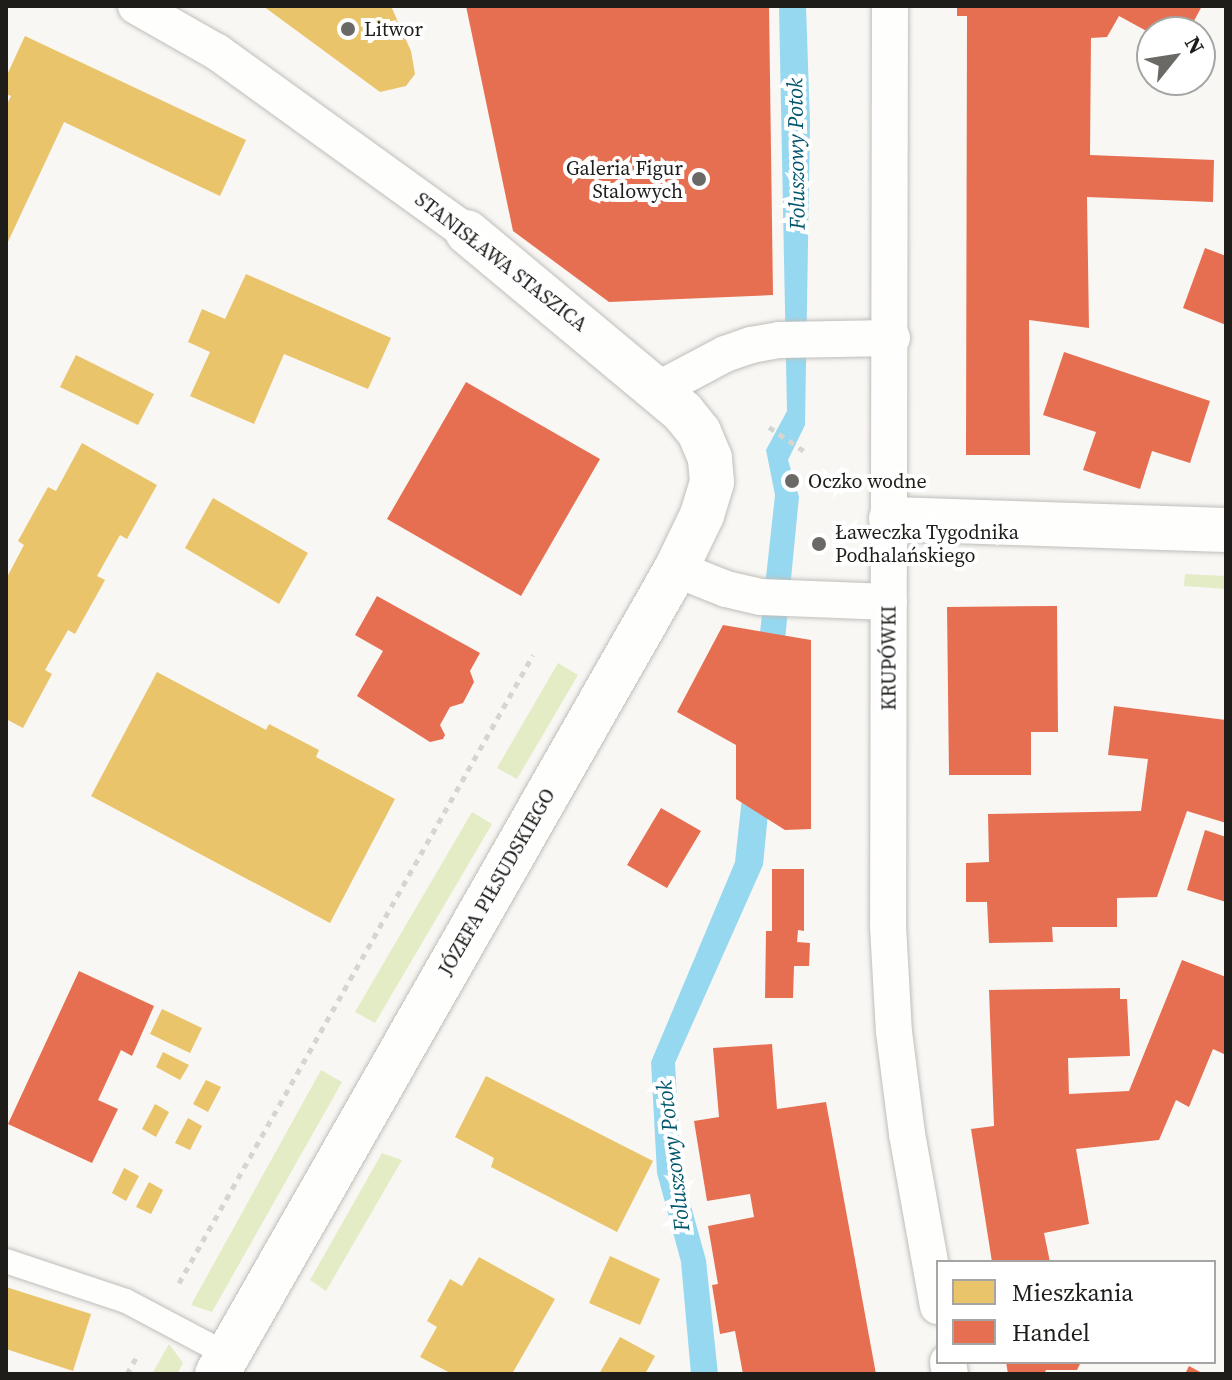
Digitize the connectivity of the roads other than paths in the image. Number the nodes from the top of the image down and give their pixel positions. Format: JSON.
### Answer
{"nodes":[{"id":1,"x":136,"y":6,"type":"edge"},
{"id":2,"x":890,"y":6,"type":"edge"},
{"id":3,"x":467,"y":232,"type":"joint"},
{"id":4,"x":892,"y":338,"type":"junction"},
{"id":5,"x":659,"y":389,"type":"junction"},
{"id":6,"x":891,"y":519,"type":"junction"},
{"id":7,"x":1226,"y":530,"type":"edge"},
{"id":8,"x":676,"y":569,"type":"junction"},
{"id":9,"x":889,"y":602,"type":"junction"},
{"id":10,"x":6,"y":1261,"type":"edge"},
{"id":11,"x":936,"y":1295,"type":"edge"},
{"id":12,"x":223,"y":1364,"type":"edge"}],
"edges":[{"from":1,"to":3,"type":"street","name":"STANISŁAWA STASZICA"},
{"from":2,"to":4,"type":"street","name":"KRUPÓWKI"},
{"from":3,"to":5,"type":"street","name":"STANISŁAWA STASZICA"},
{"from":4,"to":5,"type":"street"},
{"from":4,"to":6,"type":"street","name":"KRUPÓWKI"},
{"from":5,"to":8,"type":"street","name":"JÓZEFA PIŁSUDSKIEGO"},
{"from":6,"to":7,"type":"street"},
{"from":6,"to":9,"type":"street","name":"KRUPÓWKI"},
{"from":8,"to":9,"type":"street"},
{"from":8,"to":12,"type":"street","name":"JÓZEFA PIŁSUDSKIEGO"},
{"from":9,"to":11,"type":"street","name":"KRUPÓWKI"},
{"from":10,"to":12,"type":"lane"}]}
